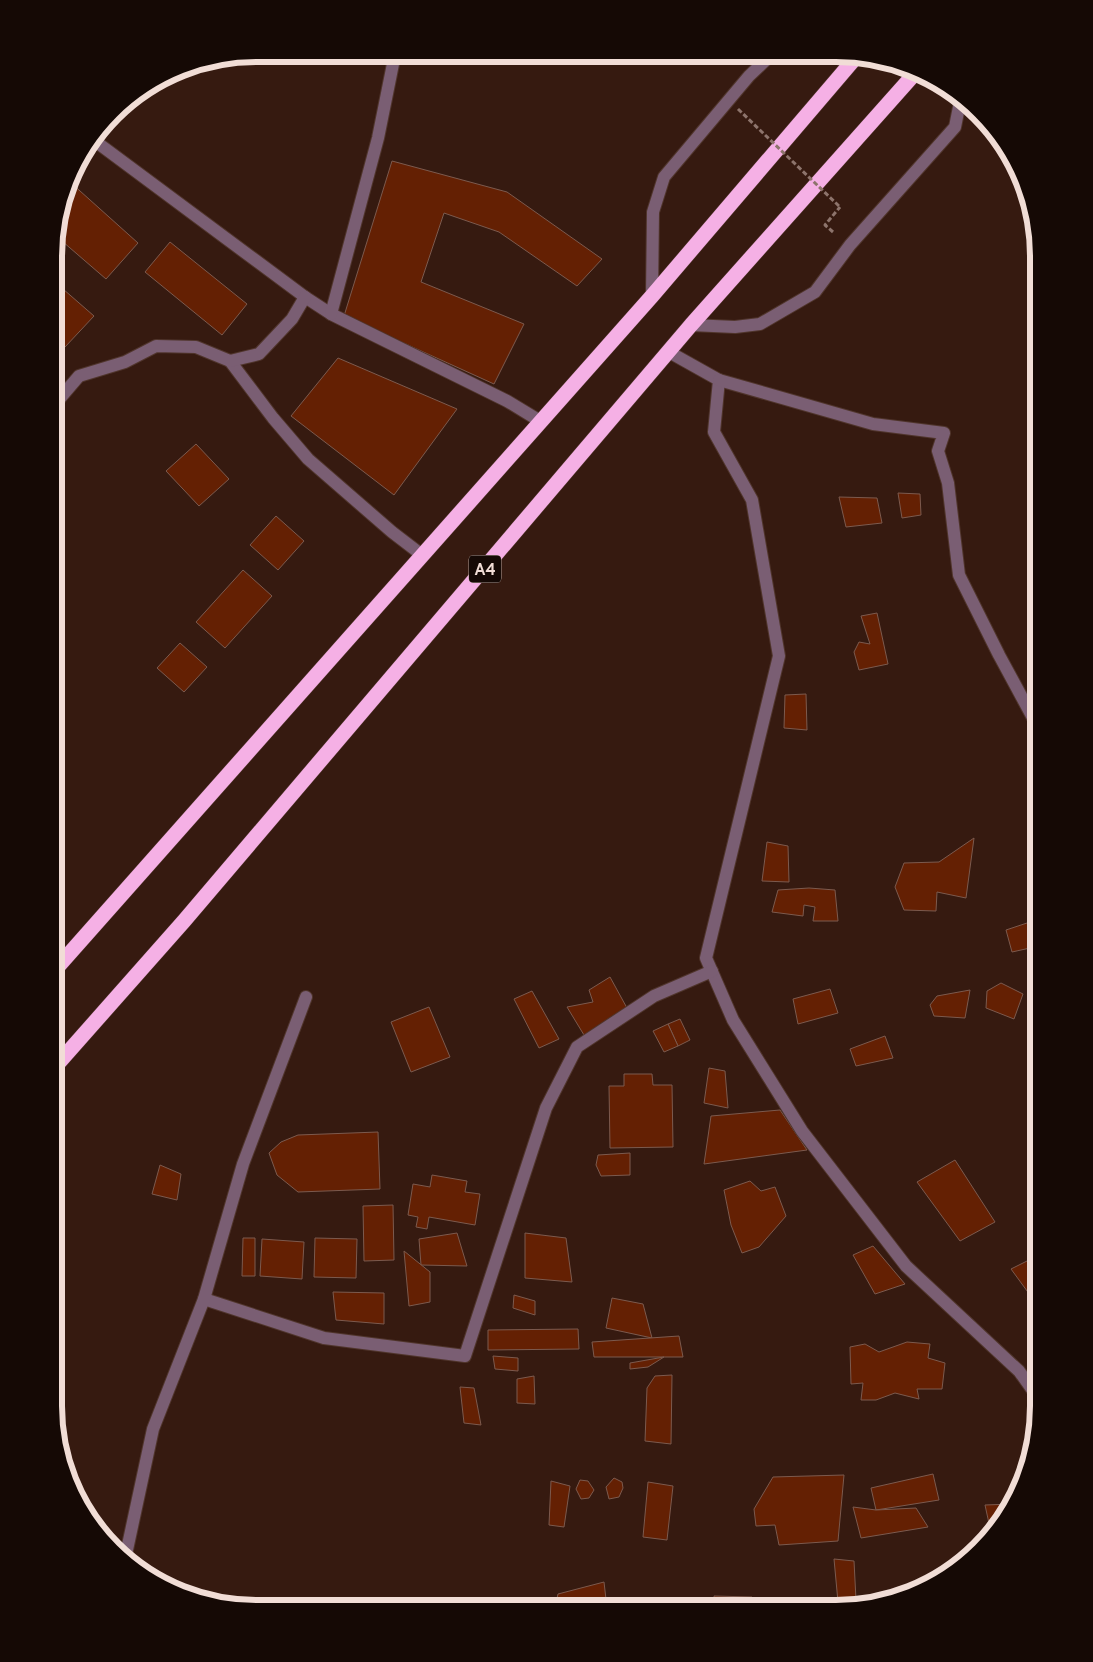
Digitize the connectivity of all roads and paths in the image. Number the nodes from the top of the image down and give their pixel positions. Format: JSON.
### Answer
{"nodes":[{"id":1,"x":393,"y":62,"type":"edge"},
{"id":2,"x":764,"y":62,"type":"edge"},
{"id":3,"x":852,"y":63,"type":"edge"},
{"id":4,"x":911,"y":77,"type":"edge"},
{"id":5,"x":959,"y":106,"type":"edge"},
{"id":6,"x":738,"y":109,"type":"dead end"},
{"id":7,"x":98,"y":144,"type":"edge"},
{"id":8,"x":840,"y":207,"type":"dead end"},
{"id":9,"x":652,"y":296,"type":"junction"},
{"id":10,"x":305,"y":297,"type":"junction"},
{"id":11,"x":331,"y":314,"type":"junction"},
{"id":12,"x":691,"y":326,"type":"junction"},
{"id":13,"x":670,"y":352,"type":"junction"},
{"id":14,"x":230,"y":361,"type":"junction"},
{"id":15,"x":719,"y":380,"type":"junction"},
{"id":16,"x":62,"y":396,"type":"edge"},
{"id":17,"x":540,"y":421,"type":"junction"},
{"id":18,"x":422,"y":555,"type":"junction"},
{"id":19,"x":1030,"y":712,"type":"edge"},
{"id":20,"x":62,"y":962,"type":"edge"},
{"id":21,"x":712,"y":971,"type":"junction"},
{"id":22,"x":306,"y":997,"type":"dead end"},
{"id":23,"x":62,"y":1059,"type":"edge"},
{"id":24,"x":204,"y":1299,"type":"junction"},
{"id":25,"x":1030,"y":1387,"type":"edge"},
{"id":26,"x":127,"y":1550,"type":"edge"}],
"edges":[{"from":1,"to":11,"type":"street"},
{"from":2,"to":9,"type":"street"},
{"from":3,"to":9,"type":"highway"},
{"from":4,"to":12,"type":"highway","number":"A4"},
{"from":5,"to":12,"type":"street"},
{"from":6,"to":8,"type":"path","bridge":true},
{"from":7,"to":10,"type":"street"},
{"from":9,"to":17,"type":"highway"},
{"from":10,"to":11,"type":"street"},
{"from":10,"to":14,"type":"street"},
{"from":11,"to":17,"type":"street"},
{"from":12,"to":13,"type":"highway","number":"A4"},
{"from":13,"to":15,"type":"street"},
{"from":13,"to":23,"type":"highway","number":"A4"},
{"from":14,"to":16,"type":"street"},
{"from":14,"to":18,"type":"street"},
{"from":15,"to":19,"type":"street"},
{"from":15,"to":21,"type":"street"},
{"from":17,"to":18,"type":"highway"},
{"from":18,"to":20,"type":"highway"},
{"from":21,"to":24,"type":"street"},
{"from":21,"to":25,"type":"street"},
{"from":22,"to":24,"type":"street"},
{"from":24,"to":26,"type":"street"}]}
